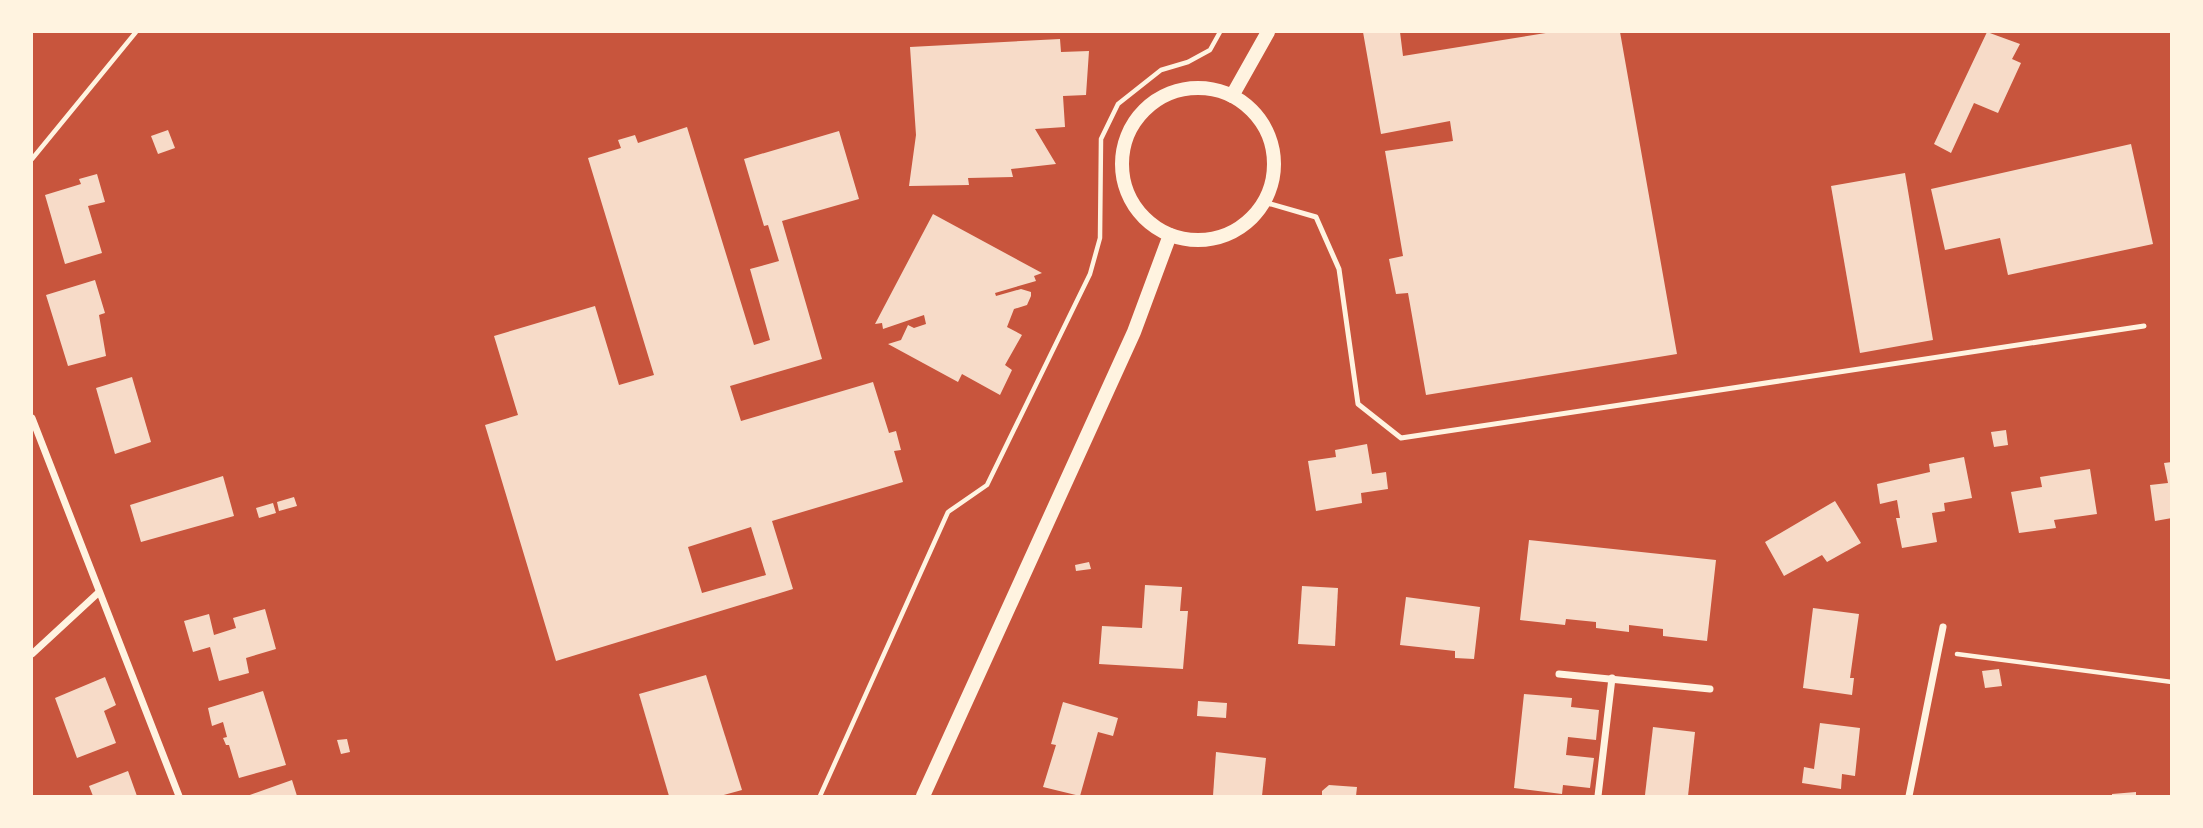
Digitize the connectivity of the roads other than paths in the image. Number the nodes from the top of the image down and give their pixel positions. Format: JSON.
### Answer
{"nodes":[{"id":1,"x":1268,"y":32,"type":"edge"},
{"id":2,"x":1232,"y":96,"type":"junction"},
{"id":3,"x":1264,"y":202,"type":"junction"},
{"id":4,"x":1170,"y":235,"type":"junction"},
{"id":5,"x":2144,"y":326,"type":"dead end"},
{"id":6,"x":32,"y":418,"type":"edge"},
{"id":7,"x":98,"y":593,"type":"junction"},
{"id":8,"x":1942,"y":627,"type":"dead end"},
{"id":9,"x":32,"y":654,"type":"edge"},
{"id":10,"x":1559,"y":674,"type":"dead end"},
{"id":11,"x":1612,"y":678,"type":"junction"},
{"id":12,"x":1710,"y":689,"type":"dead end"},
{"id":13,"x":179,"y":796,"type":"edge"},
{"id":14,"x":923,"y":796,"type":"edge"},
{"id":15,"x":1598,"y":796,"type":"edge"},
{"id":16,"x":1909,"y":796,"type":"edge"}],
"edges":[{"from":1,"to":2,"type":"main road"},
{"from":2,"to":3,"type":"main road"},
{"from":2,"to":4,"type":"main road"},
{"from":3,"to":4,"type":"main road"},
{"from":3,"to":5,"type":"lane"},
{"from":4,"to":14,"type":"main road"},
{"from":6,"to":7,"type":"street"},
{"from":7,"to":9,"type":"street"},
{"from":7,"to":13,"type":"street"},
{"from":8,"to":16,"type":"street"},
{"from":10,"to":11,"type":"street"},
{"from":11,"to":12,"type":"street"},
{"from":11,"to":15,"type":"street"}]}
